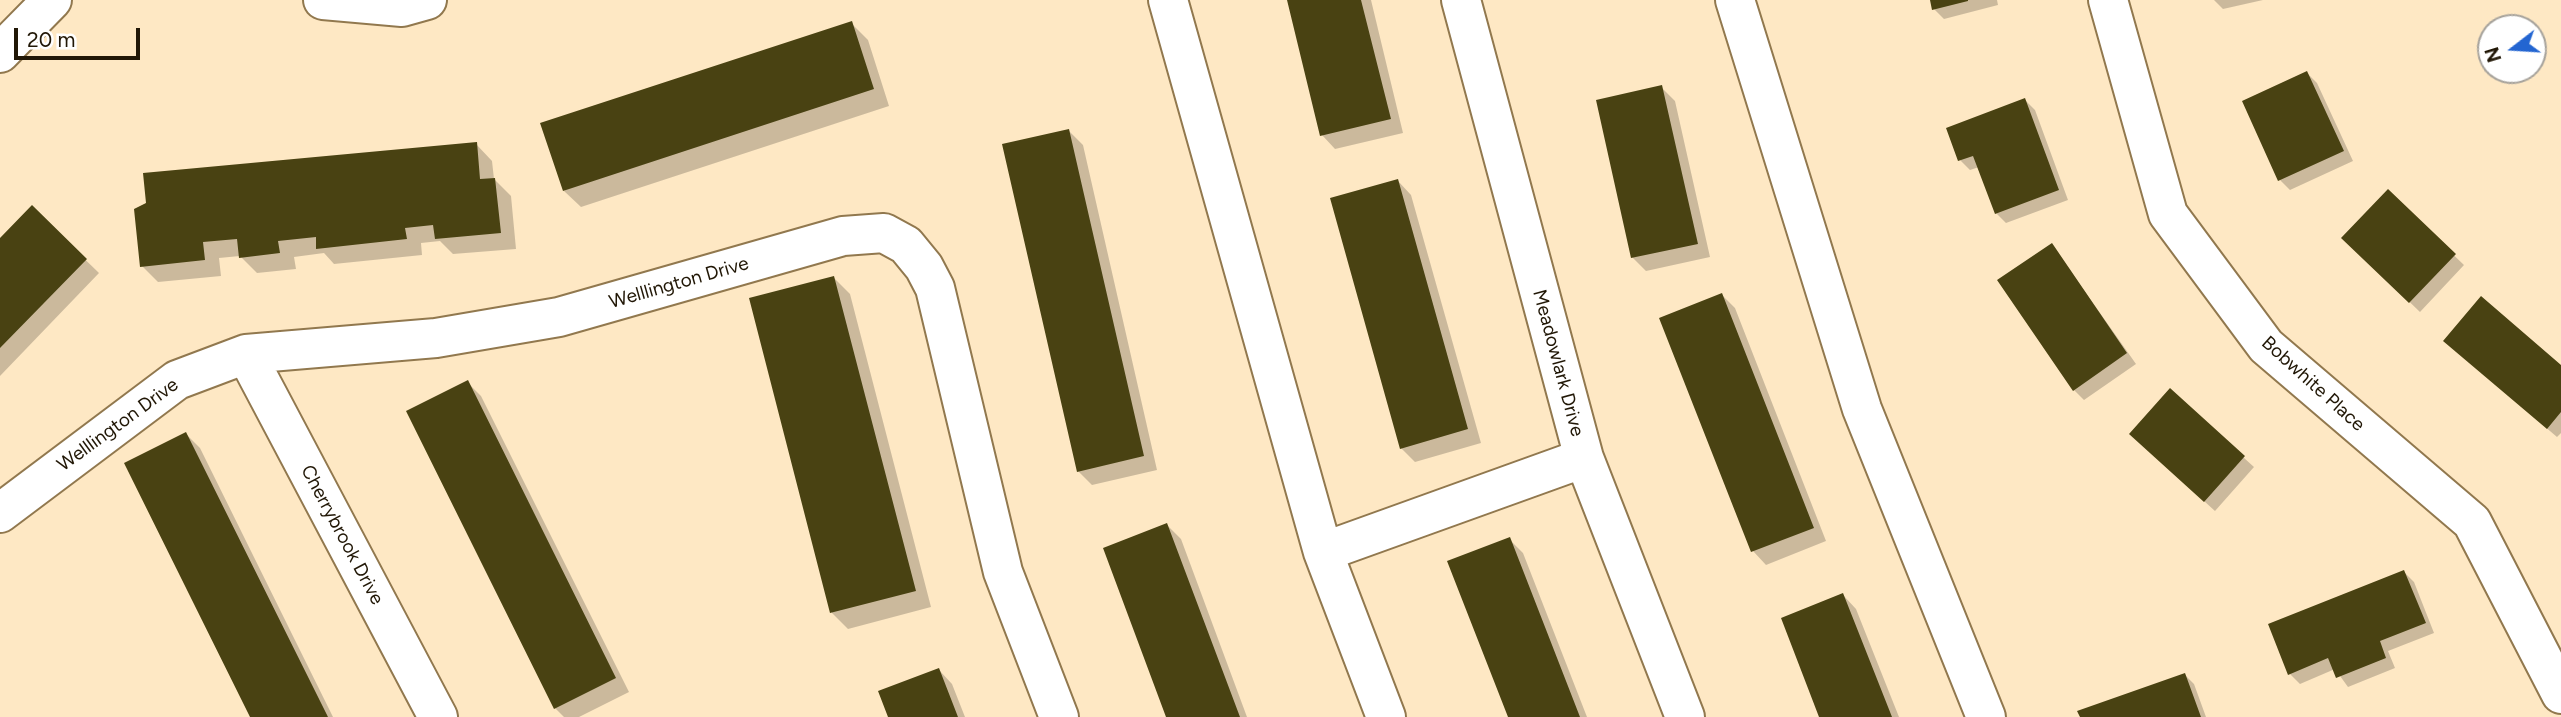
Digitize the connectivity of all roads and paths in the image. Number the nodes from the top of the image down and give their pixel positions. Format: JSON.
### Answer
{"nodes":[{"id":1,"x":52,"y":0,"type":"edge"},
{"id":2,"x":323,"y":0,"type":"edge"},
{"id":3,"x":427,"y":0,"type":"edge"},
{"id":4,"x":1168,"y":0,"type":"edge"},
{"id":5,"x":1461,"y":0,"type":"edge"},
{"id":6,"x":1735,"y":0,"type":"edge"},
{"id":7,"x":2108,"y":0,"type":"edge"},
{"id":8,"x":0,"y":53,"type":"edge"},
{"id":9,"x":246,"y":354,"type":"junction"},
{"id":10,"x":1584,"y":458,"type":"junction"},
{"id":11,"x":0,"y":513,"type":"edge"},
{"id":12,"x":1323,"y":552,"type":"junction"},
{"id":13,"x":2561,"y":694,"type":"edge"},
{"id":14,"x":438,"y":717,"type":"edge"},
{"id":15,"x":1059,"y":717,"type":"edge"},
{"id":16,"x":1385,"y":717,"type":"edge"},
{"id":17,"x":1685,"y":717,"type":"edge"},
{"id":18,"x":1986,"y":717,"type":"edge"}],
"edges":[{"from":1,"to":8,"type":"street"},
{"from":2,"to":3,"type":"street"},
{"from":4,"to":12,"type":"street"},
{"from":5,"to":10,"type":"street","name":"Meadowlark Drive"},
{"from":6,"to":18,"type":"street"},
{"from":7,"to":13,"type":"street","name":"Bobwhite Place"},
{"from":9,"to":11,"type":"street","name":"Welllington Drive"},
{"from":9,"to":14,"type":"street","name":"Cherrybrook Drive"},
{"from":9,"to":15,"type":"street","name":"Welllington Drive"},
{"from":10,"to":12,"type":"street"},
{"from":10,"to":17,"type":"street","name":"Meadowlark Drive"},
{"from":12,"to":16,"type":"street"}]}
